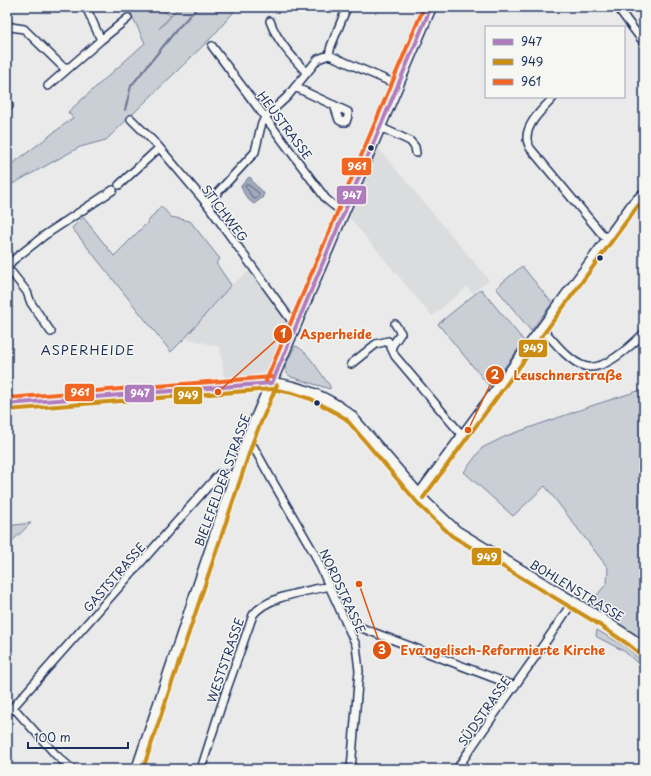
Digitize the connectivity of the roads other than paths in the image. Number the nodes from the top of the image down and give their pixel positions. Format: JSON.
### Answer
{"nodes":[{"id":1,"x":86,"y":7,"type":"edge"},
{"id":2,"x":347,"y":7,"type":"edge"},
{"id":3,"x":431,"y":7,"type":"edge"},
{"id":4,"x":620,"y":7,"type":"edge"},
{"id":5,"x":128,"y":18,"type":"dead end"},
{"id":6,"x":270,"y":21,"type":"dead end"},
{"id":7,"x":7,"y":22,"type":"edge"},
{"id":8,"x":627,"y":25,"type":"edge"},
{"id":9,"x":101,"y":40,"type":"junction"},
{"id":10,"x":644,"y":43,"type":"edge"},
{"id":11,"x":212,"y":46,"type":"dead end"},
{"id":12,"x":329,"y":55,"type":"junction"},
{"id":13,"x":70,"y":67,"type":"junction"},
{"id":14,"x":307,"y":73,"type":"junction"},
{"id":15,"x":398,"y":85,"type":"junction"},
{"id":16,"x":48,"y":86,"type":"dead end"},
{"id":17,"x":295,"y":87,"type":"junction"},
{"id":18,"x":553,"y":98,"type":"edge"},
{"id":19,"x":334,"y":105,"type":"dead end"},
{"id":20,"x":265,"y":117,"type":"junction"},
{"id":21,"x":131,"y":119,"type":"dead end"},
{"id":22,"x":380,"y":127,"type":"junction"},
{"id":23,"x":159,"y":148,"type":"junction"},
{"id":24,"x":416,"y":153,"type":"dead end"},
{"id":25,"x":119,"y":185,"type":"dead end"},
{"id":26,"x":113,"y":190,"type":"dead end"},
{"id":27,"x":644,"y":192,"type":"edge"},
{"id":28,"x":207,"y":204,"type":"junction"},
{"id":29,"x":344,"y":213,"type":"junction"},
{"id":30,"x":606,"y":238,"type":"junction"},
{"id":31,"x":7,"y":269,"type":"edge"},
{"id":32,"x":296,"y":324,"type":"junction"},
{"id":33,"x":395,"y":324,"type":"dead end"},
{"id":34,"x":541,"y":327,"type":"junction"},
{"id":35,"x":51,"y":332,"type":"dead end"},
{"id":36,"x":644,"y":333,"type":"edge"},
{"id":37,"x":390,"y":343,"type":"junction"},
{"id":38,"x":351,"y":364,"type":"dead end"},
{"id":39,"x":272,"y":383,"type":"junction"},
{"id":40,"x":7,"y":404,"type":"edge"},
{"id":41,"x":461,"y":434,"type":"junction"},
{"id":42,"x":248,"y":437,"type":"junction"},
{"id":43,"x":235,"y":476,"type":"junction"},
{"id":44,"x":418,"y":494,"type":"junction"},
{"id":45,"x":328,"y":586,"type":"junction"},
{"id":46,"x":571,"y":604,"type":"junction"},
{"id":47,"x":346,"y":622,"type":"junction"},
{"id":48,"x":644,"y":650,"type":"edge"},
{"id":49,"x":515,"y":686,"type":"junction"},
{"id":50,"x":13,"y":707,"type":"junction"},
{"id":51,"x":7,"y":714,"type":"edge"},
{"id":52,"x":72,"y":769,"type":"edge"},
{"id":53,"x":137,"y":769,"type":"edge"},
{"id":54,"x":201,"y":769,"type":"edge"},
{"id":55,"x":351,"y":769,"type":"edge"},
{"id":56,"x":457,"y":769,"type":"edge"}],
"edges":[{"from":1,"to":9,"type":"street"},
{"from":2,"to":12,"type":"street"},
{"from":3,"to":15,"type":"main road","name":"BIELEFELDER STRASSE"},
{"from":4,"to":8,"type":"street"},
{"from":5,"to":9,"type":"street"},
{"from":6,"to":14,"type":"street"},
{"from":7,"to":13,"type":"street"},
{"from":8,"to":10,"type":"street"},
{"from":9,"to":13,"type":"street"},
{"from":11,"to":20,"type":"street","name":"HEUSTRASSE"},
{"from":12,"to":14,"type":"street"},
{"from":12,"to":15,"type":"street"},
{"from":13,"to":16,"type":"street"},
{"from":14,"to":17,"type":"street"},
{"from":15,"to":22,"type":"main road","name":"BIELEFELDER STRASSE"},
{"from":17,"to":19,"type":"street"},
{"from":17,"to":20,"type":"street"},
{"from":18,"to":30,"type":"street"},
{"from":20,"to":28,"type":"street"},
{"from":20,"to":29,"type":"street","name":"HEUSTRASSE"},
{"from":21,"to":23,"type":"street","name":"STICHWEG"},
{"from":22,"to":24,"type":"street"},
{"from":22,"to":29,"type":"main road","name":"BIELEFELDER STRASSE"},
{"from":23,"to":25,"type":"street"},
{"from":23,"to":28,"type":"street","name":"STICHWEG"},
{"from":26,"to":31,"type":"street"},
{"from":27,"to":30,"type":"street"},
{"from":28,"to":32,"type":"street","name":"STICHWEG"},
{"from":29,"to":32,"type":"main road","name":"BIELEFELDER STRASSE"},
{"from":30,"to":34,"type":"street"},
{"from":31,"to":35,"type":"street"},
{"from":32,"to":39,"type":"main road","name":"BIELEFELDER STRASSE"},
{"from":33,"to":37,"type":"street"},
{"from":34,"to":36,"type":"street"},
{"from":34,"to":41,"type":"street"},
{"from":37,"to":38,"type":"street"},
{"from":37,"to":41,"type":"street"},
{"from":39,"to":40,"type":"main road"},
{"from":39,"to":42,"type":"main road","name":"BIELEFELDER STRASSE"},
{"from":39,"to":44,"type":"main road","name":"BOHLENSTRASSE"},
{"from":41,"to":44,"type":"street"},
{"from":42,"to":43,"type":"main road","name":"BIELEFELDER STRASSE"},
{"from":42,"to":45,"type":"street","name":"NORDSTRASSE"},
{"from":43,"to":50,"type":"street","name":"GASTSTRASSE"},
{"from":43,"to":53,"type":"main road","name":"BIELEFELDER STRASSE"},
{"from":44,"to":46,"type":"main road","name":"BOHLENSTRASSE"},
{"from":45,"to":47,"type":"street","name":"NORDSTRASSE"},
{"from":45,"to":54,"type":"street","name":"WESTSTRASSE"},
{"from":46,"to":48,"type":"main road","name":"BOHLENSTRASSE"},
{"from":46,"to":49,"type":"street","name":"SÜDSTRASSE"},
{"from":47,"to":49,"type":"street"},
{"from":47,"to":55,"type":"street","name":"NORDSTRASSE"},
{"from":49,"to":56,"type":"street","name":"SÜDSTRASSE"},
{"from":50,"to":51,"type":"street","name":"GASTSTRASSE"},
{"from":50,"to":52,"type":"street"}]}
